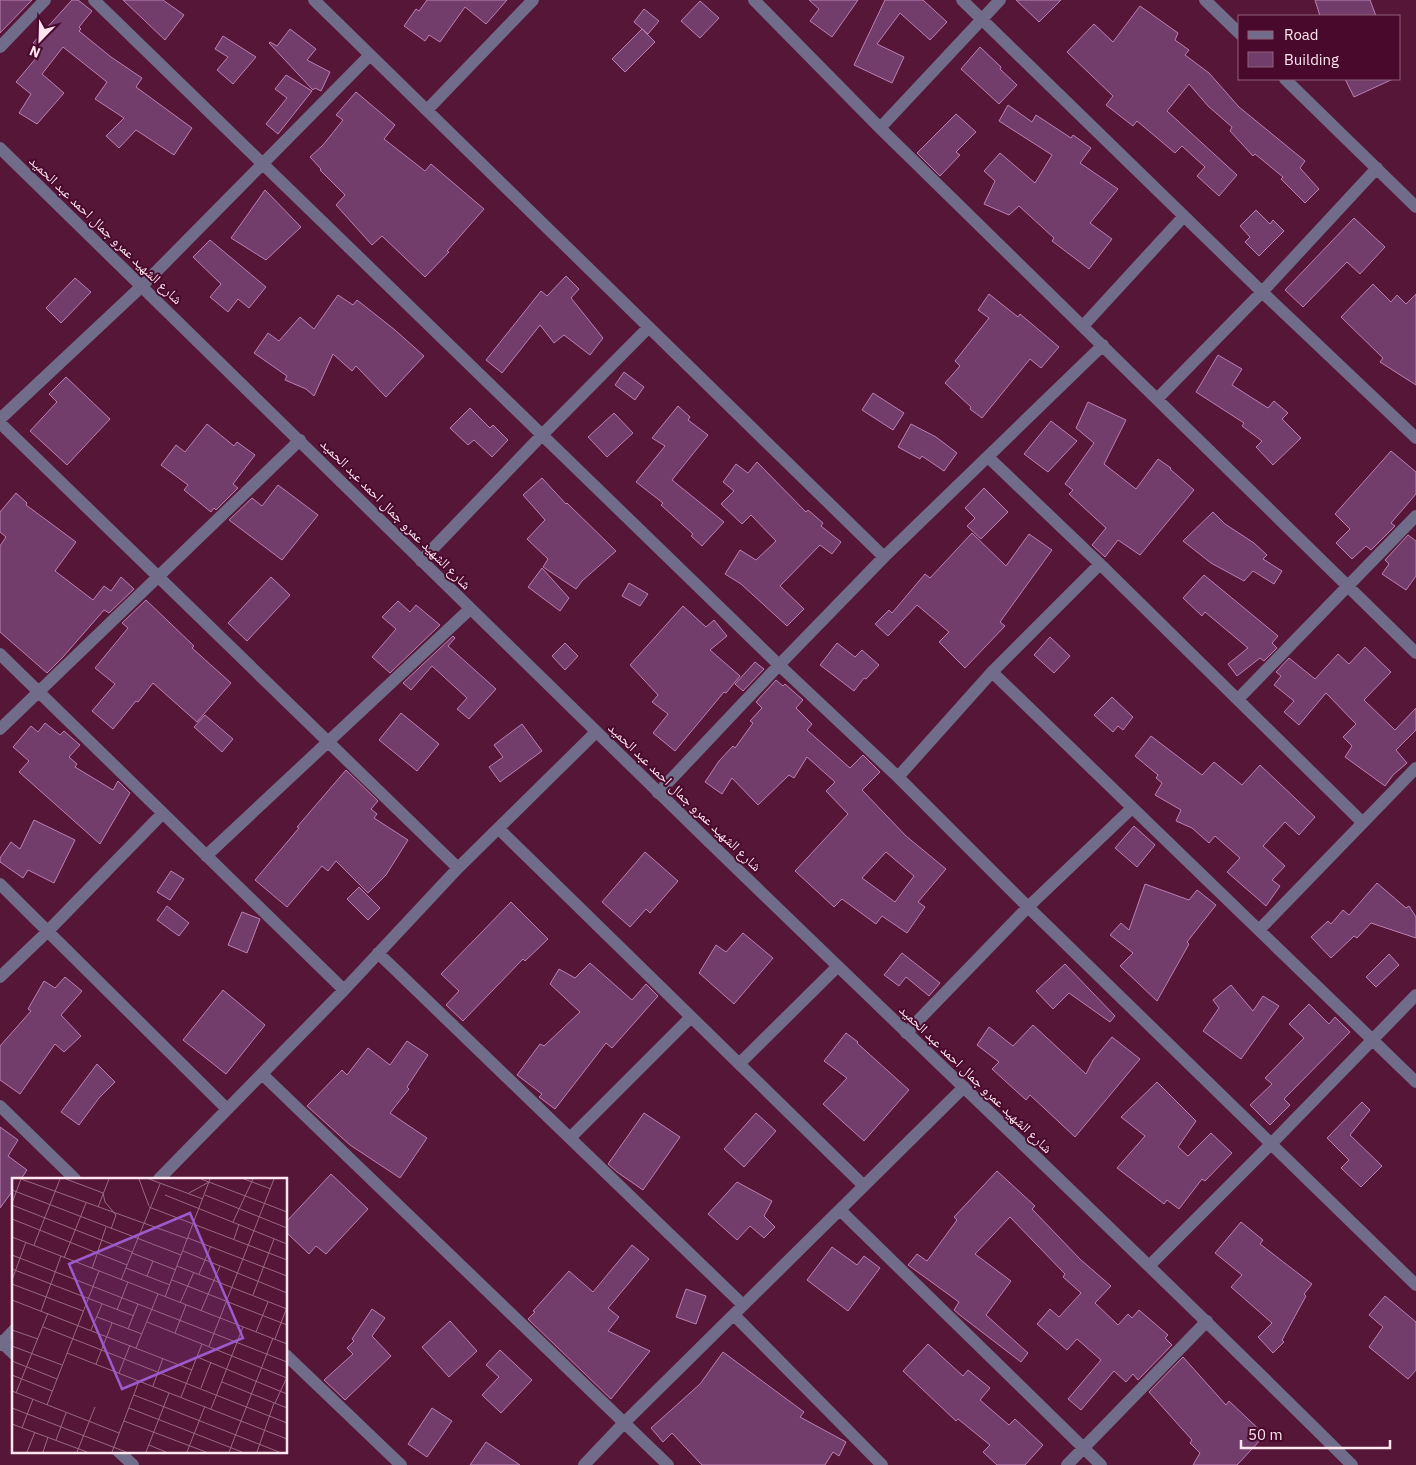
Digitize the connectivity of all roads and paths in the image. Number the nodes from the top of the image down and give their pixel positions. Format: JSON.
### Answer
{"nodes":[{"id":1,"x":45,"y":0,"type":"edge"},
{"id":2,"x":94,"y":0,"type":"edge"},
{"id":3,"x":314,"y":0,"type":"edge"},
{"id":4,"x":533,"y":0,"type":"edge"},
{"id":5,"x":754,"y":0,"type":"edge"},
{"id":6,"x":962,"y":0,"type":"edge"},
{"id":7,"x":1000,"y":0,"type":"edge"},
{"id":8,"x":1212,"y":2,"type":"edge"},
{"id":9,"x":982,"y":20,"type":"junction"},
{"id":10,"x":1238,"y":32,"type":"edge"},
{"id":11,"x":0,"y":47,"type":"edge"},
{"id":12,"x":370,"y":55,"type":"junction"},
{"id":13,"x":1286,"y":80,"type":"edge"},
{"id":14,"x":427,"y":110,"type":"junction"},
{"id":15,"x":880,"y":128,"type":"junction"},
{"id":16,"x":0,"y":148,"type":"edge"},
{"id":17,"x":262,"y":163,"type":"junction"},
{"id":18,"x":1377,"y":168,"type":"junction"},
{"id":19,"x":1416,"y":207,"type":"edge"},
{"id":20,"x":1184,"y":216,"type":"junction"},
{"id":21,"x":142,"y":286,"type":"junction"},
{"id":22,"x":1262,"y":292,"type":"junction"},
{"id":23,"x":1083,"y":326,"type":"junction"},
{"id":24,"x":649,"y":327,"type":"junction"},
{"id":25,"x":1103,"y":346,"type":"junction"},
{"id":26,"x":1157,"y":399,"type":"junction"},
{"id":27,"x":0,"y":421,"type":"edge"},
{"id":28,"x":542,"y":435,"type":"junction"},
{"id":29,"x":1416,"y":438,"type":"edge"},
{"id":30,"x":300,"y":440,"type":"junction"},
{"id":31,"x":988,"y":457,"type":"junction"},
{"id":32,"x":1416,"y":516,"type":"edge"},
{"id":33,"x":884,"y":557,"type":"junction"},
{"id":34,"x":421,"y":561,"type":"junction"},
{"id":35,"x":1100,"y":564,"type":"junction"},
{"id":36,"x":160,"y":576,"type":"junction"},
{"id":37,"x":1347,"y":587,"type":"junction"},
{"id":38,"x":470,"y":609,"type":"junction"},
{"id":39,"x":1416,"y":653,"type":"edge"},
{"id":40,"x":0,"y":654,"type":"edge"},
{"id":41,"x":779,"y":665,"type":"junction"},
{"id":42,"x":992,"y":672,"type":"junction"},
{"id":43,"x":39,"y":692,"type":"junction"},
{"id":44,"x":1238,"y":699,"type":"junction"},
{"id":45,"x":0,"y":729,"type":"edge"},
{"id":46,"x":596,"y":732,"type":"junction"},
{"id":47,"x":328,"y":741,"type":"junction"},
{"id":48,"x":1416,"y":768,"type":"edge"},
{"id":49,"x":898,"y":777,"type":"junction"},
{"id":50,"x":658,"y":793,"type":"junction"},
{"id":51,"x":1132,"y":808,"type":"junction"},
{"id":52,"x":162,"y":814,"type":"junction"},
{"id":53,"x":1362,"y":822,"type":"junction"},
{"id":54,"x":499,"y":829,"type":"junction"},
{"id":55,"x":206,"y":856,"type":"junction"},
{"id":56,"x":458,"y":868,"type":"junction"},
{"id":57,"x":0,"y":884,"type":"edge"},
{"id":58,"x":1028,"y":907,"type":"junction"},
{"id":59,"x":1259,"y":930,"type":"junction"},
{"id":60,"x":47,"y":932,"type":"junction"},
{"id":61,"x":378,"y":953,"type":"junction"},
{"id":62,"x":838,"y":967,"type":"junction"},
{"id":63,"x":0,"y":976,"type":"edge"},
{"id":64,"x":344,"y":990,"type":"junction"},
{"id":65,"x":1416,"y":995,"type":"edge"},
{"id":66,"x":692,"y":1017,"type":"junction"},
{"id":67,"x":906,"y":1033,"type":"junction"},
{"id":68,"x":1372,"y":1040,"type":"junction"},
{"id":69,"x":739,"y":1064,"type":"junction"},
{"id":70,"x":262,"y":1074,"type":"junction"},
{"id":71,"x":1416,"y":1082,"type":"edge"},
{"id":72,"x":964,"y":1087,"type":"junction"},
{"id":73,"x":0,"y":1106,"type":"edge"},
{"id":74,"x":227,"y":1109,"type":"junction"},
{"id":75,"x":570,"y":1138,"type":"junction"},
{"id":76,"x":1271,"y":1144,"type":"junction"},
{"id":77,"x":74,"y":1178,"type":"edge"},
{"id":78,"x":160,"y":1178,"type":"edge"},
{"id":79,"x":864,"y":1186,"type":"junction"},
{"id":80,"x":840,"y":1210,"type":"junction"},
{"id":81,"x":1150,"y":1265,"type":"junction"},
{"id":82,"x":1416,"y":1285,"type":"edge"},
{"id":83,"x":738,"y":1310,"type":"junction"},
{"id":84,"x":1207,"y":1322,"type":"junction"},
{"id":85,"x":12,"y":1332,"type":"edge"},
{"id":86,"x":1,"y":1343,"type":"edge"},
{"id":87,"x":12,"y":1352,"type":"edge"},
{"id":88,"x":288,"y":1358,"type":"edge"},
{"id":89,"x":623,"y":1424,"type":"junction"},
{"id":90,"x":1084,"y":1448,"type":"junction"},
{"id":91,"x":119,"y":1452,"type":"edge"},
{"id":92,"x":133,"y":1465,"type":"edge"},
{"id":93,"x":401,"y":1465,"type":"edge"},
{"id":94,"x":584,"y":1465,"type":"edge"},
{"id":95,"x":668,"y":1465,"type":"edge"},
{"id":96,"x":882,"y":1465,"type":"edge"},
{"id":97,"x":1067,"y":1465,"type":"edge"},
{"id":98,"x":1101,"y":1465,"type":"edge"},
{"id":99,"x":1352,"y":1465,"type":"edge"}],
"edges":[{"from":1,"to":11,"type":"street"},
{"from":2,"to":17,"type":"street"},
{"from":3,"to":12,"type":"street"},
{"from":4,"to":14,"type":"street"},
{"from":5,"to":15,"type":"street"},
{"from":6,"to":9,"type":"street"},
{"from":7,"to":9,"type":"street"},
{"from":8,"to":10,"type":"street"},
{"from":9,"to":15,"type":"street"},
{"from":9,"to":20,"type":"street"},
{"from":12,"to":14,"type":"street"},
{"from":12,"to":17,"type":"street"},
{"from":13,"to":18,"type":"street"},
{"from":14,"to":24,"type":"street"},
{"from":15,"to":23,"type":"street"},
{"from":16,"to":21,"type":"street","name":"شارع الشهيد عمرو جمال احمد عبد الحميد"},
{"from":17,"to":21,"type":"street"},
{"from":17,"to":28,"type":"street"},
{"from":18,"to":19,"type":"street"},
{"from":18,"to":22,"type":"street"},
{"from":20,"to":22,"type":"street"},
{"from":20,"to":23,"type":"street"},
{"from":21,"to":27,"type":"street"},
{"from":21,"to":30,"type":"street","name":"شارع الشهيد عمرو جمال احمد عبد الحميد"},
{"from":22,"to":26,"type":"street"},
{"from":22,"to":29,"type":"street"},
{"from":23,"to":25,"type":"street"},
{"from":24,"to":28,"type":"street"},
{"from":24,"to":33,"type":"street"},
{"from":25,"to":26,"type":"street"},
{"from":25,"to":31,"type":"street"},
{"from":26,"to":37,"type":"street"},
{"from":27,"to":36,"type":"street"},
{"from":28,"to":34,"type":"street"},
{"from":28,"to":41,"type":"street"},
{"from":30,"to":34,"type":"street","name":"شارع الشهيد عمرو جمال احمد عبد الحميد"},
{"from":30,"to":36,"type":"street"},
{"from":31,"to":33,"type":"street"},
{"from":31,"to":35,"type":"street"},
{"from":32,"to":37,"type":"street"},
{"from":33,"to":41,"type":"street"},
{"from":34,"to":38,"type":"street","name":"شارع الشهيد عمرو جمال احمد عبد الحميد"},
{"from":35,"to":42,"type":"street"},
{"from":35,"to":44,"type":"street"},
{"from":36,"to":43,"type":"street"},
{"from":36,"to":47,"type":"street"},
{"from":37,"to":39,"type":"street"},
{"from":37,"to":44,"type":"street"},
{"from":38,"to":46,"type":"street","name":"شارع الشهيد عمرو جمال احمد عبد الحميد"},
{"from":38,"to":47,"type":"street"},
{"from":40,"to":43,"type":"street"},
{"from":41,"to":49,"type":"street"},
{"from":41,"to":50,"type":"street"},
{"from":42,"to":49,"type":"street"},
{"from":42,"to":51,"type":"street"},
{"from":43,"to":45,"type":"street"},
{"from":43,"to":52,"type":"street"},
{"from":44,"to":53,"type":"street"},
{"from":46,"to":50,"type":"street","name":"شارع الشهيد عمرو جمال احمد عبد الحميد"},
{"from":46,"to":54,"type":"street"},
{"from":47,"to":55,"type":"street"},
{"from":47,"to":56,"type":"street"},
{"from":48,"to":53,"type":"street"},
{"from":49,"to":58,"type":"street"},
{"from":50,"to":62,"type":"street","name":"شارع الشهيد عمرو جمال احمد عبد الحميد"},
{"from":51,"to":58,"type":"street"},
{"from":51,"to":59,"type":"street"},
{"from":52,"to":55,"type":"street"},
{"from":52,"to":60,"type":"street"},
{"from":53,"to":59,"type":"street"},
{"from":54,"to":56,"type":"street"},
{"from":54,"to":66,"type":"street"},
{"from":55,"to":64,"type":"street"},
{"from":56,"to":61,"type":"street"},
{"from":57,"to":60,"type":"street"},
{"from":58,"to":67,"type":"street"},
{"from":58,"to":76,"type":"street"},
{"from":59,"to":68,"type":"street"},
{"from":60,"to":63,"type":"street"},
{"from":60,"to":74,"type":"street"},
{"from":61,"to":64,"type":"street"},
{"from":61,"to":75,"type":"street"},
{"from":62,"to":67,"type":"street","name":"شارع الشهيد عمرو جمال احمد عبد الحميد"},
{"from":62,"to":69,"type":"street"},
{"from":64,"to":70,"type":"street"},
{"from":65,"to":68,"type":"street"},
{"from":66,"to":69,"type":"street"},
{"from":66,"to":75,"type":"street"},
{"from":67,"to":72,"type":"street","name":"شارع الشهيد عمرو جمال احمد عبد الحميد"},
{"from":68,"to":71,"type":"street"},
{"from":68,"to":76,"type":"street"},
{"from":69,"to":79,"type":"street"},
{"from":70,"to":74,"type":"street"},
{"from":70,"to":89,"type":"street"},
{"from":72,"to":79,"type":"street"},
{"from":72,"to":81,"type":"street","name":"شارع الشهيد عمرو جمال احمد عبد الحميد"},
{"from":73,"to":77,"type":"street"},
{"from":74,"to":78,"type":"street"},
{"from":75,"to":83,"type":"street"},
{"from":76,"to":81,"type":"street"},
{"from":76,"to":82,"type":"street"},
{"from":79,"to":80,"type":"street"},
{"from":80,"to":83,"type":"street"},
{"from":80,"to":90,"type":"street"},
{"from":81,"to":84,"type":"street","name":"شارع الشهيد عمرو جمال احمد عبد الحميد"},
{"from":83,"to":89,"type":"street"},
{"from":83,"to":96,"type":"street"},
{"from":84,"to":90,"type":"street"},
{"from":84,"to":99,"type":"street","name":"شارع الشهيد عمرو جمال احمد عبد الحميد"},
{"from":85,"to":86,"type":"street"},
{"from":86,"to":87,"type":"street"},
{"from":88,"to":93,"type":"street"},
{"from":89,"to":94,"type":"street"},
{"from":89,"to":95,"type":"street"},
{"from":90,"to":97,"type":"street"},
{"from":90,"to":98,"type":"street"},
{"from":91,"to":92,"type":"street"}]}
